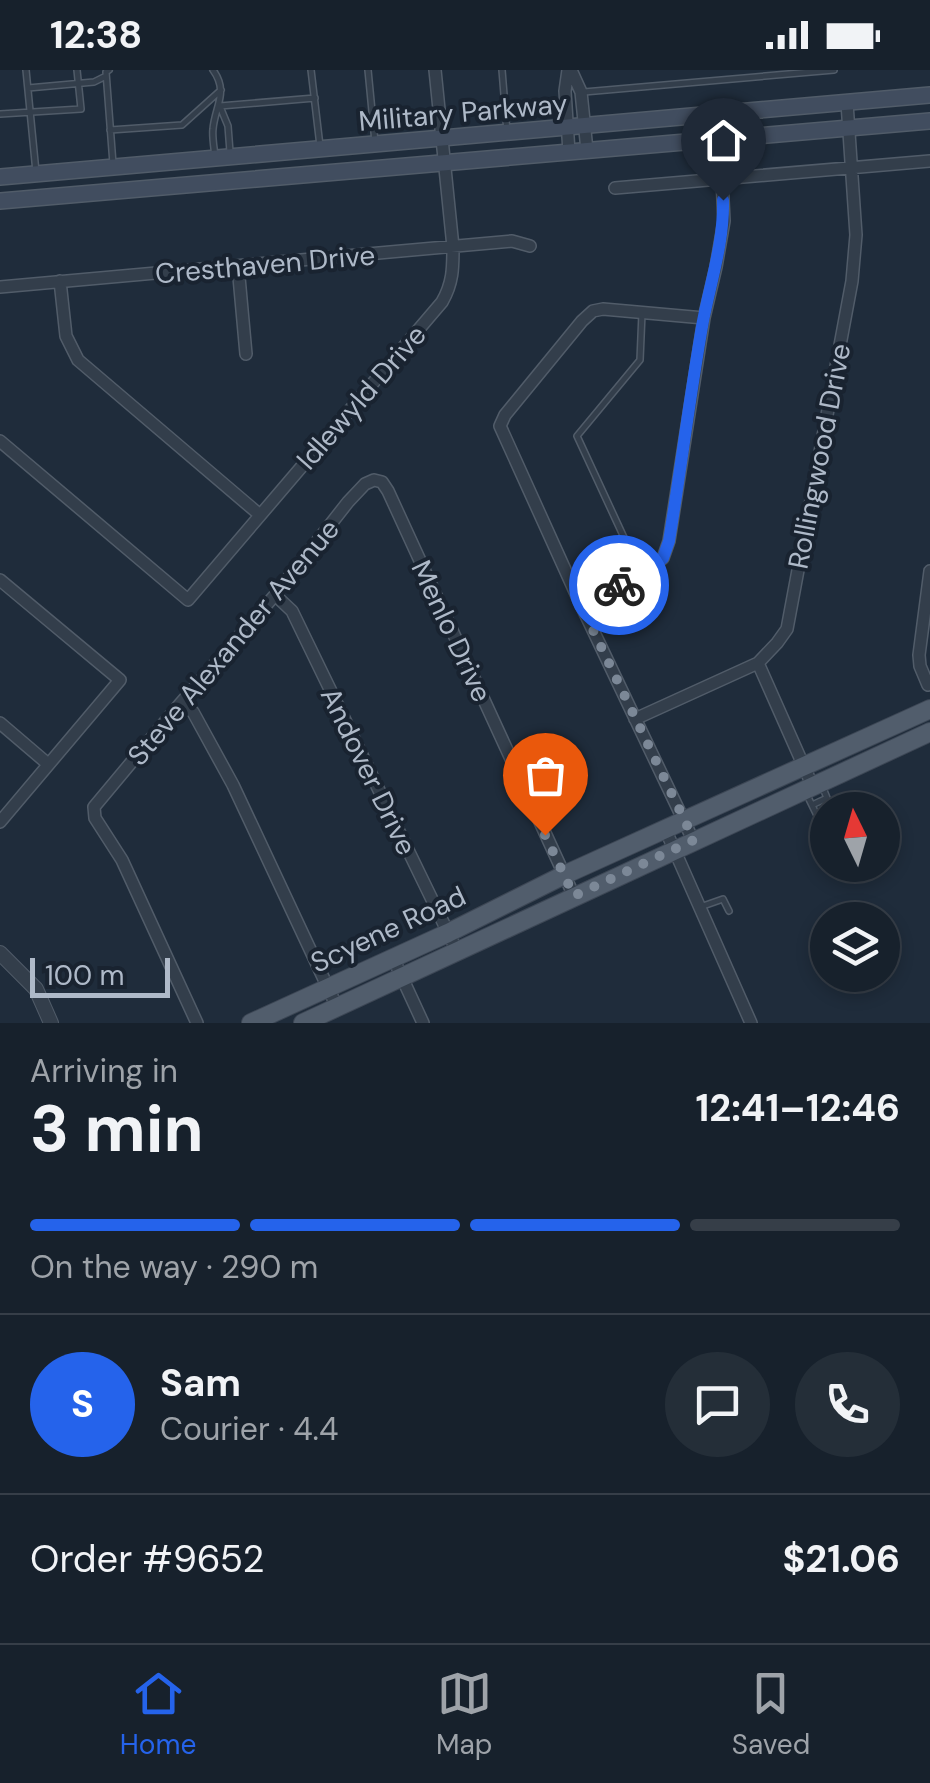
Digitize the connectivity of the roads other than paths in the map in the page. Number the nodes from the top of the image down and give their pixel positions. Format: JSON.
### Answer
{"nodes":[{"id":1,"x":26,"y":70,"type":"edge"},
{"id":2,"x":77,"y":70,"type":"edge"},
{"id":3,"x":213,"y":70,"type":"edge"},
{"id":4,"x":311,"y":70,"type":"edge"},
{"id":5,"x":368,"y":70,"type":"edge"},
{"id":6,"x":435,"y":70,"type":"edge"},
{"id":7,"x":502,"y":70,"type":"edge"},
{"id":8,"x":569,"y":70,"type":"edge"},
{"id":9,"x":834,"y":70,"type":"edge"},
{"id":10,"x":107,"y":73,"type":"edge"},
{"id":11,"x":78,"y":83,"type":"junction"},
{"id":12,"x":28,"y":88,"type":"junction"},
{"id":13,"x":220,"y":90,"type":"junction"},
{"id":14,"x":581,"y":92,"type":"junction"},
{"id":15,"x":930,"y":95,"type":"edge"},
{"id":16,"x":315,"y":98,"type":"junction"},
{"id":17,"x":847,"y":103,"type":"junction"},
{"id":18,"x":220,"y":106,"type":"junction"},
{"id":19,"x":30,"y":112,"type":"junction"},
{"id":20,"x":0,"y":114,"type":"edge"},
{"id":21,"x":930,"y":121,"type":"edge"},
{"id":22,"x":584,"y":126,"type":"junction"},
{"id":23,"x":567,"y":127,"type":"junction"},
{"id":24,"x":850,"y":128,"type":"junction"},
{"id":25,"x":110,"y":130,"type":"junction"},
{"id":26,"x":507,"y":132,"type":"junction"},
{"id":27,"x":442,"y":138,"type":"junction"},
{"id":28,"x":376,"y":145,"type":"junction"},
{"id":29,"x":320,"y":150,"type":"junction"},
{"id":30,"x":587,"y":150,"type":"junction"},
{"id":31,"x":569,"y":152,"type":"junction"},
{"id":32,"x":223,"y":158,"type":"junction"},
{"id":33,"x":444,"y":162,"type":"junction"},
{"id":34,"x":930,"y":162,"type":"edge"},
{"id":35,"x":113,"y":168,"type":"junction"},
{"id":36,"x":852,"y":168,"type":"junction"},
{"id":37,"x":36,"y":174,"type":"junction"},
{"id":38,"x":324,"y":174,"type":"junction"},
{"id":39,"x":0,"y":177,"type":"edge"},
{"id":40,"x":722,"y":179,"type":"junction"},
{"id":41,"x":225,"y":183,"type":"junction"},
{"id":42,"x":616,"y":188,"type":"dead end"},
{"id":43,"x":0,"y":198,"type":"edge"},
{"id":44,"x":530,"y":246,"type":"dead end"},
{"id":45,"x":452,"y":247,"type":"junction"},
{"id":46,"x":238,"y":266,"type":"junction"},
{"id":47,"x":60,"y":282,"type":"junction"},
{"id":48,"x":0,"y":287,"type":"edge"},
{"id":49,"x":642,"y":312,"type":"junction"},
{"id":50,"x":704,"y":318,"type":"junction"},
{"id":51,"x":246,"y":354,"type":"dead end"},
{"id":52,"x":0,"y":441,"type":"edge"},
{"id":53,"x":374,"y":480,"type":"joint"},
{"id":54,"x":260,"y":516,"type":"junction"},
{"id":55,"x":930,"y":571,"type":"edge"},
{"id":56,"x":640,"y":573,"type":"junction"},
{"id":57,"x":0,"y":580,"type":"edge"},
{"id":58,"x":275,"y":595,"type":"junction"},
{"id":59,"x":581,"y":605,"type":"junction"},
{"id":60,"x":758,"y":663,"type":"junction"},
{"id":61,"x":930,"y":684,"type":"edge"},
{"id":62,"x":180,"y":704,"type":"junction"},
{"id":63,"x":929,"y":711,"type":"edge"},
{"id":64,"x":635,"y":719,"type":"junction"},
{"id":65,"x":0,"y":722,"type":"edge"},
{"id":66,"x":930,"y":732,"type":"edge"},
{"id":67,"x":48,"y":764,"type":"junction"},
{"id":68,"x":804,"y":768,"type":"junction"},
{"id":69,"x":813,"y":791,"type":"junction"},
{"id":70,"x":0,"y":822,"type":"edge"},
{"id":71,"x":684,"y":822,"type":"junction"},
{"id":72,"x":666,"y":831,"type":"junction"},
{"id":73,"x":694,"y":840,"type":"junction"},
{"id":74,"x":674,"y":849,"type":"junction"},
{"id":75,"x":564,"y":875,"type":"junction"},
{"id":76,"x":574,"y":896,"type":"junction"},
{"id":77,"x":700,"y":908,"type":"junction"},
{"id":78,"x":729,"y":911,"type":"dead end"},
{"id":79,"x":448,"y":932,"type":"junction"},
{"id":80,"x":457,"y":951,"type":"junction"},
{"id":81,"x":0,"y":954,"type":"edge"},
{"id":82,"x":393,"y":958,"type":"junction"},
{"id":83,"x":402,"y":977,"type":"junction"},
{"id":84,"x":329,"y":987,"type":"junction"},
{"id":85,"x":337,"y":1006,"type":"junction"},
{"id":86,"x":51,"y":1023,"type":"edge"},
{"id":87,"x":197,"y":1023,"type":"edge"},
{"id":88,"x":251,"y":1023,"type":"edge"},
{"id":89,"x":303,"y":1023,"type":"edge"},
{"id":90,"x":423,"y":1023,"type":"edge"},
{"id":91,"x":751,"y":1023,"type":"edge"}],
"edges":[{"from":1,"to":12,"type":"lane"},
{"from":2,"to":11,"type":"lane"},
{"from":3,"to":13,"type":"lane"},
{"from":4,"to":16,"type":"lane"},
{"from":5,"to":28,"type":"lane"},
{"from":6,"to":27,"type":"street","name":"Idlewyld Drive"},
{"from":7,"to":26,"type":"lane"},
{"from":8,"to":14,"type":"street"},
{"from":8,"to":23,"type":"street"},
{"from":9,"to":14,"type":"lane"},
{"from":10,"to":11,"type":"lane"},
{"from":10,"to":25,"type":"lane"},
{"from":11,"to":12,"type":"lane"},
{"from":11,"to":19,"type":"lane"},
{"from":12,"to":19,"type":"lane"},
{"from":13,"to":18,"type":"lane"},
{"from":13,"to":25,"type":"lane"},
{"from":14,"to":22,"type":"street"},
{"from":15,"to":17,"type":"main road","name":"Military Parkway"},
{"from":16,"to":18,"type":"lane"},
{"from":16,"to":29,"type":"lane"},
{"from":17,"to":22,"type":"main road","name":"Military Parkway"},
{"from":17,"to":24,"type":"street","name":"Rollingwood Drive"},
{"from":18,"to":32,"type":"lane"},
{"from":18,"to":32,"type":"lane"},
{"from":19,"to":20,"type":"lane"},
{"from":19,"to":37,"type":"lane"},
{"from":21,"to":24,"type":"main road","name":"Military Parkway"},
{"from":22,"to":23,"type":"main road","name":"Military Parkway"},
{"from":22,"to":30,"type":"street"},
{"from":23,"to":26,"type":"main road","name":"Military Parkway"},
{"from":23,"to":31,"type":"street"},
{"from":24,"to":30,"type":"main road","name":"Military Parkway"},
{"from":24,"to":36,"type":"street","name":"Rollingwood Drive"},
{"from":25,"to":35,"type":"lane"},
{"from":26,"to":27,"type":"main road","name":"Military Parkway"},
{"from":27,"to":28,"type":"main road","name":"Military Parkway"},
{"from":27,"to":33,"type":"street","name":"Idlewyld Drive"},
{"from":28,"to":29,"type":"main road","name":"Military Parkway"},
{"from":29,"to":32,"type":"main road","name":"Military Parkway"},
{"from":29,"to":38,"type":"main road"},
{"from":30,"to":31,"type":"main road","name":"Military Parkway"},
{"from":31,"to":33,"type":"main road","name":"Military Parkway"},
{"from":32,"to":35,"type":"main road","name":"Military Parkway"},
{"from":32,"to":41,"type":"main road"},
{"from":33,"to":38,"type":"main road","name":"Military Parkway"},
{"from":33,"to":45,"type":"street","name":"Idlewyld Drive"},
{"from":34,"to":36,"type":"street"},
{"from":35,"to":37,"type":"main road","name":"Military Parkway"},
{"from":36,"to":40,"type":"street"},
{"from":36,"to":60,"type":"street","name":"Rollingwood Drive"},
{"from":37,"to":39,"type":"main road","name":"Military Parkway"},
{"from":37,"to":43,"type":"main road"},
{"from":38,"to":41,"type":"main road","name":"Military Parkway"},
{"from":40,"to":42,"type":"street"},
{"from":40,"to":50,"type":"street"},
{"from":41,"to":43,"type":"main road","name":"Military Parkway"},
{"from":44,"to":45,"type":"street","name":"Cresthaven Drive"},
{"from":45,"to":46,"type":"street","name":"Cresthaven Drive"},
{"from":45,"to":54,"type":"street","name":"Idlewyld Drive"},
{"from":46,"to":47,"type":"street","name":"Cresthaven Drive"},
{"from":46,"to":51,"type":"street"},
{"from":47,"to":48,"type":"street","name":"Cresthaven Drive"},
{"from":47,"to":54,"type":"street"},
{"from":49,"to":50,"type":"street"},
{"from":49,"to":56,"type":"lane"},
{"from":49,"to":59,"type":"street"},
{"from":50,"to":56,"type":"street"},
{"from":52,"to":54,"type":"street","name":"Idlewyld Drive"},
{"from":53,"to":58,"type":"street","name":"Steve Alexander Avenue"},
{"from":53,"to":75,"type":"street","name":"Menlo Drive"},
{"from":55,"to":61,"type":"street"},
{"from":56,"to":59,"type":"street"},
{"from":57,"to":67,"type":"street"},
{"from":58,"to":62,"type":"street","name":"Steve Alexander Avenue"},
{"from":58,"to":79,"type":"street","name":"Andover Drive"},
{"from":59,"to":64,"type":"street"},
{"from":60,"to":64,"type":"street"},
{"from":60,"to":68,"type":"street"},
{"from":62,"to":84,"type":"street"},
{"from":62,"to":87,"type":"street","name":"Steve Alexander Avenue"},
{"from":63,"to":68,"type":"main road","name":"Scyene Road"},
{"from":64,"to":71,"type":"street"},
{"from":65,"to":67,"type":"street"},
{"from":66,"to":69,"type":"main road","name":"Scyene Road"},
{"from":67,"to":70,"type":"street"},
{"from":68,"to":69,"type":"street"},
{"from":68,"to":71,"type":"main road","name":"Scyene Road"},
{"from":69,"to":73,"type":"main road","name":"Scyene Road"},
{"from":71,"to":72,"type":"main road","name":"Scyene Road"},
{"from":71,"to":73,"type":"street"},
{"from":72,"to":74,"type":"street"},
{"from":72,"to":75,"type":"main road","name":"Scyene Road"},
{"from":73,"to":74,"type":"main road","name":"Scyene Road"},
{"from":74,"to":76,"type":"main road","name":"Scyene Road"},
{"from":74,"to":77,"type":"street"},
{"from":75,"to":76,"type":"street","name":"Menlo Drive"},
{"from":75,"to":79,"type":"main road","name":"Scyene Road"},
{"from":76,"to":80,"type":"main road","name":"Scyene Road"},
{"from":77,"to":78,"type":"lane"},
{"from":77,"to":91,"type":"street"},
{"from":79,"to":80,"type":"street","name":"Andover Drive"},
{"from":79,"to":82,"type":"main road","name":"Scyene Road"},
{"from":80,"to":83,"type":"main road","name":"Scyene Road"},
{"from":81,"to":86,"type":"street"},
{"from":82,"to":83,"type":"street"},
{"from":82,"to":84,"type":"main road","name":"Scyene Road"},
{"from":83,"to":85,"type":"main road","name":"Scyene Road"},
{"from":83,"to":90,"type":"street"},
{"from":84,"to":85,"type":"street"},
{"from":84,"to":88,"type":"main road","name":"Scyene Road"},
{"from":85,"to":89,"type":"main road","name":"Scyene Road"}]}
